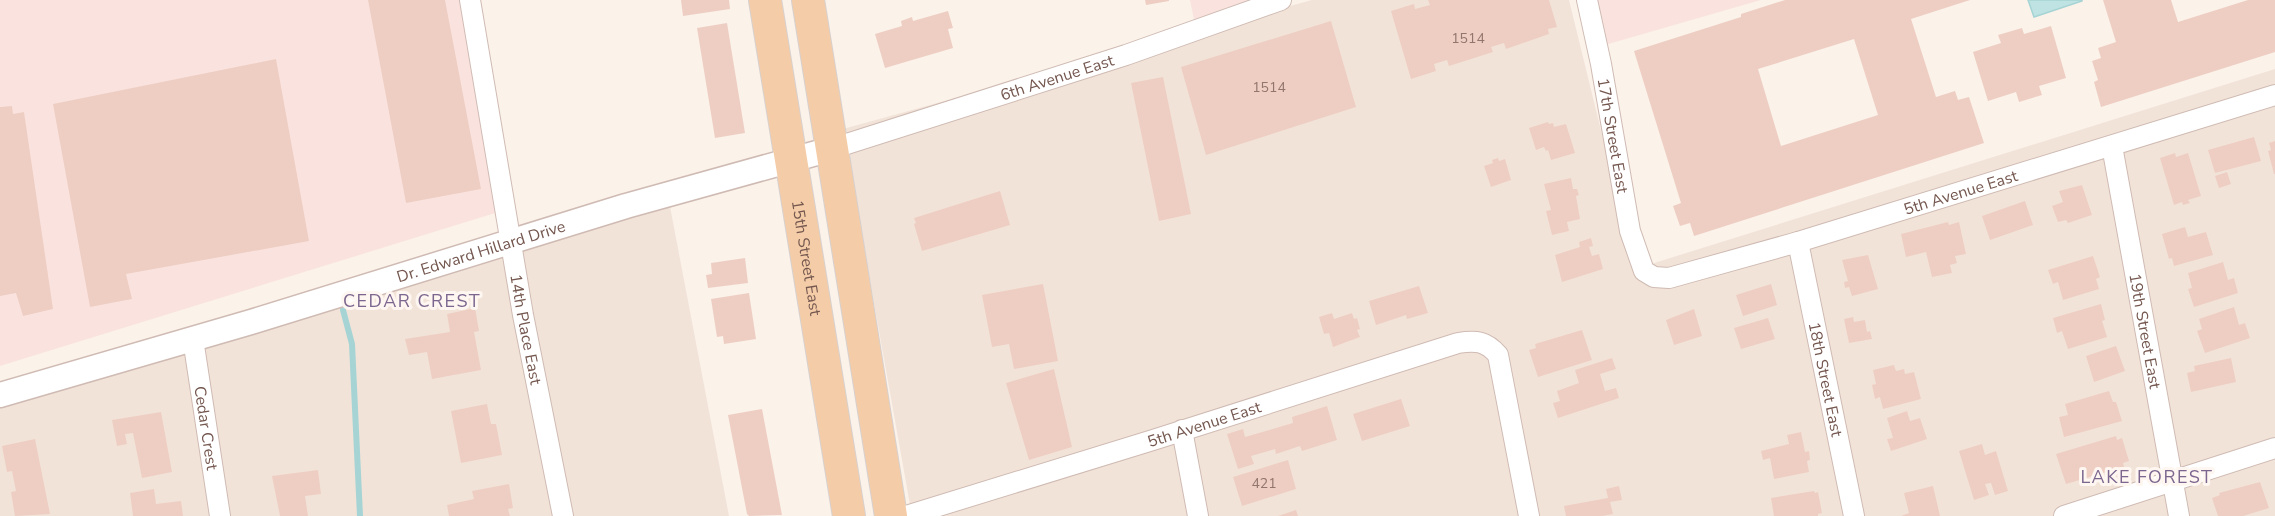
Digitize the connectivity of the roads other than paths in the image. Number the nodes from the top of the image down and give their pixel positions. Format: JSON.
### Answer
{"nodes":[{"id":1,"x":470,"y":0,"type":"edge"},
{"id":2,"x":765,"y":0,"type":"edge"},
{"id":3,"x":808,"y":0,"type":"edge"},
{"id":4,"x":1281,"y":0,"type":"edge"},
{"id":5,"x":1587,"y":0,"type":"edge"},
{"id":6,"x":2275,"y":95,"type":"edge"},
{"id":7,"x":2112,"y":146,"type":"junction"},
{"id":8,"x":831,"y":149,"type":"junction"},
{"id":9,"x":791,"y":160,"type":"junction"},
{"id":10,"x":1798,"y":242,"type":"junction"},
{"id":11,"x":510,"y":243,"type":"junction"},
{"id":12,"x":1644,"y":271,"type":"joint"},
{"id":13,"x":193,"y":339,"type":"junction"},
{"id":14,"x":0,"y":395,"type":"edge"},
{"id":15,"x":1182,"y":430,"type":"junction"},
{"id":16,"x":2275,"y":448,"type":"edge"},
{"id":17,"x":2173,"y":481,"type":"junction"},
{"id":18,"x":220,"y":516,"type":"edge"},
{"id":19,"x":563,"y":516,"type":"edge"},
{"id":20,"x":849,"y":516,"type":"edge"},
{"id":21,"x":891,"y":516,"type":"edge"},
{"id":22,"x":906,"y":516,"type":"edge"},
{"id":23,"x":1198,"y":516,"type":"edge"},
{"id":24,"x":1529,"y":516,"type":"edge"},
{"id":25,"x":1854,"y":516,"type":"edge"},
{"id":26,"x":2064,"y":516,"type":"edge"},
{"id":27,"x":2179,"y":516,"type":"edge"}],
"edges":[{"from":1,"to":11,"type":"street","name":"14th Place East"},
{"from":2,"to":9,"type":"main road","name":"15th Street East"},
{"from":3,"to":8,"type":"main road"},
{"from":4,"to":8,"type":"street","name":"6th Avenue East"},
{"from":5,"to":12,"type":"street","name":"17th Street East"},
{"from":6,"to":7,"type":"street","name":"5th Avenue East"},
{"from":7,"to":10,"type":"street","name":"5th Avenue East"},
{"from":7,"to":17,"type":"street","name":"19th Street East"},
{"from":8,"to":9,"type":"street","name":"Dr. Edward Hillard Drive"},
{"from":8,"to":21,"type":"main road"},
{"from":9,"to":11,"type":"street","name":"Dr. Edward Hillard Drive"},
{"from":9,"to":20,"type":"main road","name":"15th Street East"},
{"from":10,"to":12,"type":"street","name":"5th Avenue East"},
{"from":10,"to":25,"type":"street","name":"18th Street East"},
{"from":11,"to":13,"type":"street","name":"Dr. Edward Hillard Drive"},
{"from":11,"to":19,"type":"street","name":"14th Place East"},
{"from":13,"to":14,"type":"street","name":"Dr. Edward Hillard Drive"},
{"from":13,"to":18,"type":"street","name":"Cedar Crest"},
{"from":15,"to":22,"type":"street","name":"5th Avenue East"},
{"from":15,"to":23,"type":"street"},
{"from":15,"to":24,"type":"street","name":"5th Avenue East"},
{"from":16,"to":17,"type":"street"},
{"from":17,"to":26,"type":"street"},
{"from":17,"to":27,"type":"street","name":"19th Street East"}]}
